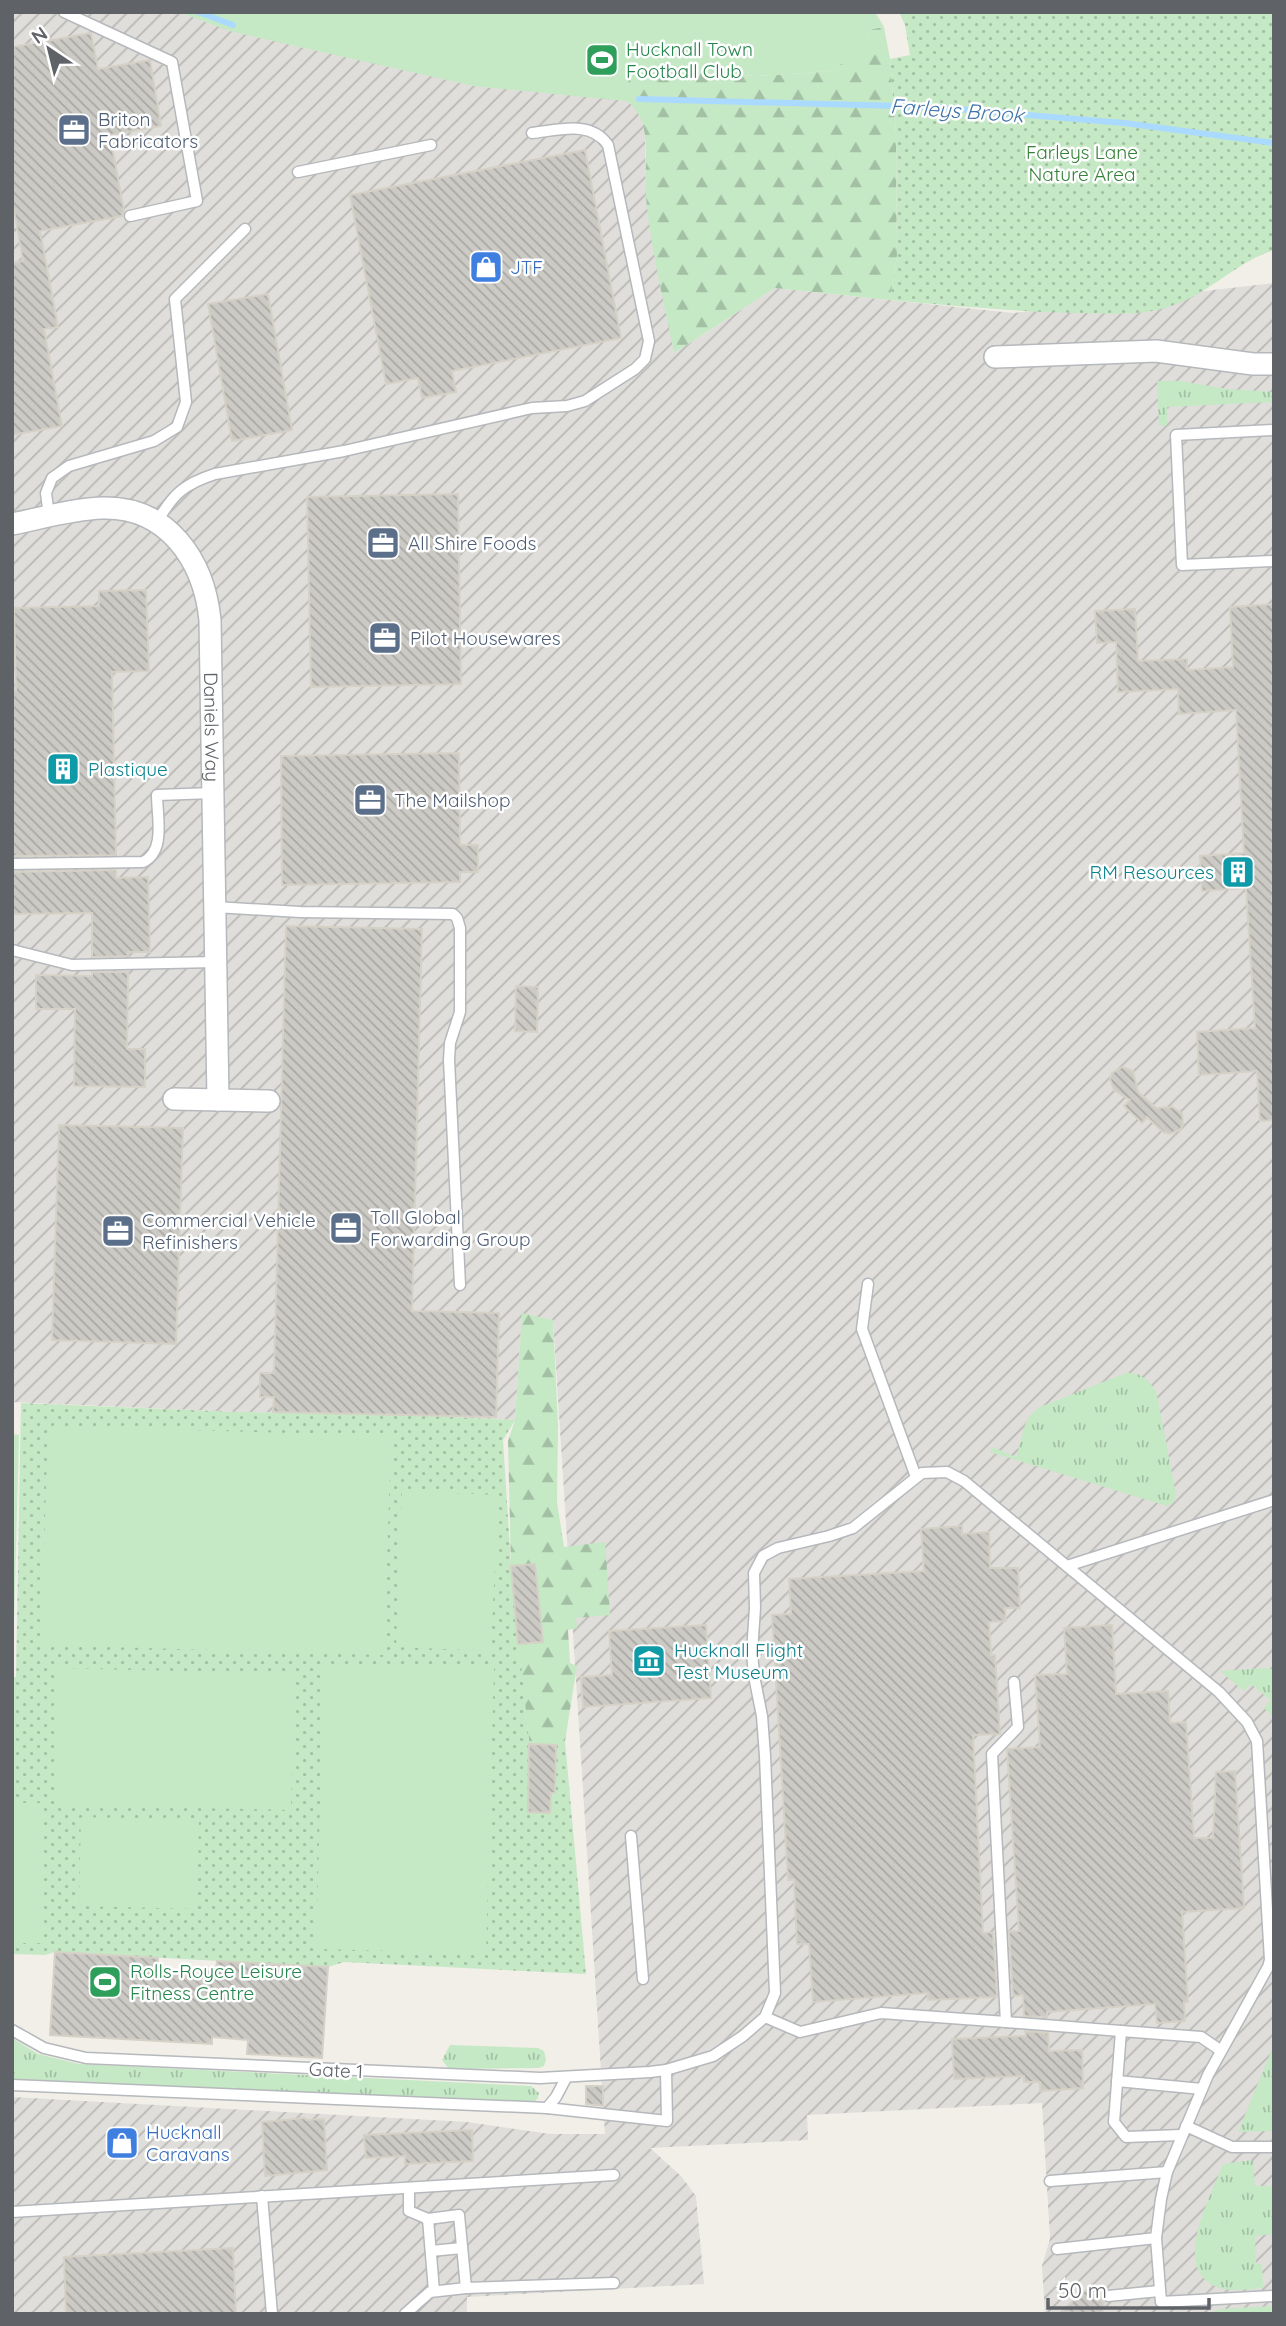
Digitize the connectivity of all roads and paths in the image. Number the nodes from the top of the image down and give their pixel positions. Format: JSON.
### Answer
{"nodes":[{"id":1,"x":64,"y":12,"type":"edge"},
{"id":2,"x":532,"y":132,"type":"dead end"},
{"id":3,"x":431,"y":145,"type":"dead end"},
{"id":4,"x":298,"y":172,"type":"dead end"},
{"id":5,"x":130,"y":216,"type":"dead end"},
{"id":6,"x":245,"y":229,"type":"dead end"},
{"id":7,"x":995,"y":357,"type":"dead end"},
{"id":8,"x":1274,"y":364,"type":"edge"},
{"id":9,"x":1274,"y":430,"type":"edge"},
{"id":10,"x":49,"y":516,"type":"junction"},
{"id":11,"x":157,"y":522,"type":"junction"},
{"id":12,"x":12,"y":524,"type":"edge"},
{"id":13,"x":1274,"y":561,"type":"edge"},
{"id":14,"x":213,"y":793,"type":"junction"},
{"id":15,"x":12,"y":864,"type":"edge"},
{"id":16,"x":215,"y":906,"type":"junction"},
{"id":17,"x":12,"y":950,"type":"edge"},
{"id":18,"x":216,"y":962,"type":"junction"},
{"id":19,"x":174,"y":1099,"type":"dead end"},
{"id":20,"x":218,"y":1100,"type":"junction"},
{"id":21,"x":269,"y":1101,"type":"dead end"},
{"id":22,"x":868,"y":1284,"type":"dead end"},
{"id":23,"x":460,"y":1286,"type":"dead end"},
{"id":24,"x":916,"y":1477,"type":"junction"},
{"id":25,"x":1274,"y":1500,"type":"edge"},
{"id":26,"x":1067,"y":1566,"type":"junction"},
{"id":27,"x":1014,"y":1682,"type":"dead end"},
{"id":28,"x":631,"y":1836,"type":"dead end"},
{"id":29,"x":643,"y":1979,"type":"dead end"},
{"id":30,"x":765,"y":2017,"type":"junction"},
{"id":31,"x":1006,"y":2022,"type":"junction"},
{"id":32,"x":12,"y":2030,"type":"edge"},
{"id":33,"x":1121,"y":2031,"type":"junction"},
{"id":34,"x":1220,"y":2050,"type":"junction"},
{"id":35,"x":666,"y":2070,"type":"junction"},
{"id":36,"x":566,"y":2078,"type":"junction"},
{"id":37,"x":1117,"y":2081,"type":"junction"},
{"id":38,"x":12,"y":2085,"type":"edge"},
{"id":39,"x":1202,"y":2088,"type":"junction"},
{"id":40,"x":547,"y":2108,"type":"junction"},
{"id":41,"x":1184,"y":2131,"type":"junction"},
{"id":42,"x":1274,"y":2147,"type":"edge"},
{"id":43,"x":1167,"y":2172,"type":"junction"},
{"id":44,"x":614,"y":2175,"type":"dead end"},
{"id":45,"x":1051,"y":2181,"type":"dead end"},
{"id":46,"x":409,"y":2188,"type":"junction"},
{"id":47,"x":262,"y":2196,"type":"junction"},
{"id":48,"x":12,"y":2212,"type":"edge"},
{"id":49,"x":428,"y":2219,"type":"junction"},
{"id":50,"x":1156,"y":2238,"type":"junction"},
{"id":51,"x":462,"y":2249,"type":"junction"},
{"id":52,"x":1057,"y":2249,"type":"dead end"},
{"id":53,"x":431,"y":2251,"type":"junction"},
{"id":54,"x":614,"y":2283,"type":"dead end"},
{"id":55,"x":466,"y":2288,"type":"junction"},
{"id":56,"x":434,"y":2291,"type":"junction"},
{"id":57,"x":1159,"y":2291,"type":"junction"},
{"id":58,"x":1108,"y":2296,"type":"dead end"},
{"id":59,"x":1274,"y":2296,"type":"edge"},
{"id":60,"x":272,"y":2314,"type":"edge"},
{"id":61,"x":405,"y":2314,"type":"edge"}],
"edges":[{"from":1,"to":5,"type":"lane"},
{"from":2,"to":11,"type":"lane"},
{"from":3,"to":4,"type":"lane"},
{"from":6,"to":10,"type":"lane"},
{"from":7,"to":8,"type":"street"},
{"from":9,"to":13,"type":"lane"},
{"from":10,"to":11,"type":"street","name":"Daniels Way"},
{"from":10,"to":12,"type":"street","name":"Daniels Way"},
{"from":11,"to":14,"type":"street","name":"Daniels Way"},
{"from":14,"to":15,"type":"lane"},
{"from":14,"to":16,"type":"street","name":"Daniels Way"},
{"from":16,"to":18,"type":"street","name":"Daniels Way"},
{"from":16,"to":23,"type":"lane"},
{"from":17,"to":18,"type":"lane"},
{"from":18,"to":20,"type":"street","name":"Daniels Way"},
{"from":19,"to":20,"type":"street"},
{"from":20,"to":21,"type":"street"},
{"from":22,"to":24,"type":"lane"},
{"from":24,"to":26,"type":"lane"},
{"from":24,"to":30,"type":"lane"},
{"from":25,"to":26,"type":"lane"},
{"from":26,"to":34,"type":"lane"},
{"from":27,"to":31,"type":"lane"},
{"from":28,"to":29,"type":"lane"},
{"from":30,"to":31,"type":"lane"},
{"from":30,"to":35,"type":"lane","name":"Gate 1"},
{"from":31,"to":33,"type":"lane"},
{"from":32,"to":36,"type":"lane","name":"Gate 1"},
{"from":33,"to":34,"type":"lane"},
{"from":33,"to":37,"type":"lane"},
{"from":34,"to":39,"type":"lane"},
{"from":35,"to":36,"type":"lane","name":"Gate 1"},
{"from":35,"to":40,"type":"lane"},
{"from":36,"to":40,"type":"lane"},
{"from":37,"to":39,"type":"lane"},
{"from":37,"to":41,"type":"lane"},
{"from":38,"to":40,"type":"lane"},
{"from":39,"to":41,"type":"lane"},
{"from":41,"to":42,"type":"lane"},
{"from":41,"to":43,"type":"lane"},
{"from":43,"to":45,"type":"lane"},
{"from":43,"to":50,"type":"lane"},
{"from":44,"to":46,"type":"lane"},
{"from":46,"to":47,"type":"lane"},
{"from":46,"to":49,"type":"lane"},
{"from":47,"to":48,"type":"lane"},
{"from":47,"to":60,"type":"lane"},
{"from":49,"to":51,"type":"lane"},
{"from":49,"to":53,"type":"lane"},
{"from":50,"to":52,"type":"lane"},
{"from":50,"to":57,"type":"lane"},
{"from":51,"to":53,"type":"lane"},
{"from":51,"to":55,"type":"lane"},
{"from":53,"to":56,"type":"lane"},
{"from":54,"to":55,"type":"lane"},
{"from":55,"to":56,"type":"lane"},
{"from":56,"to":61,"type":"lane"},
{"from":57,"to":58,"type":"lane"},
{"from":57,"to":59,"type":"lane"}]}
